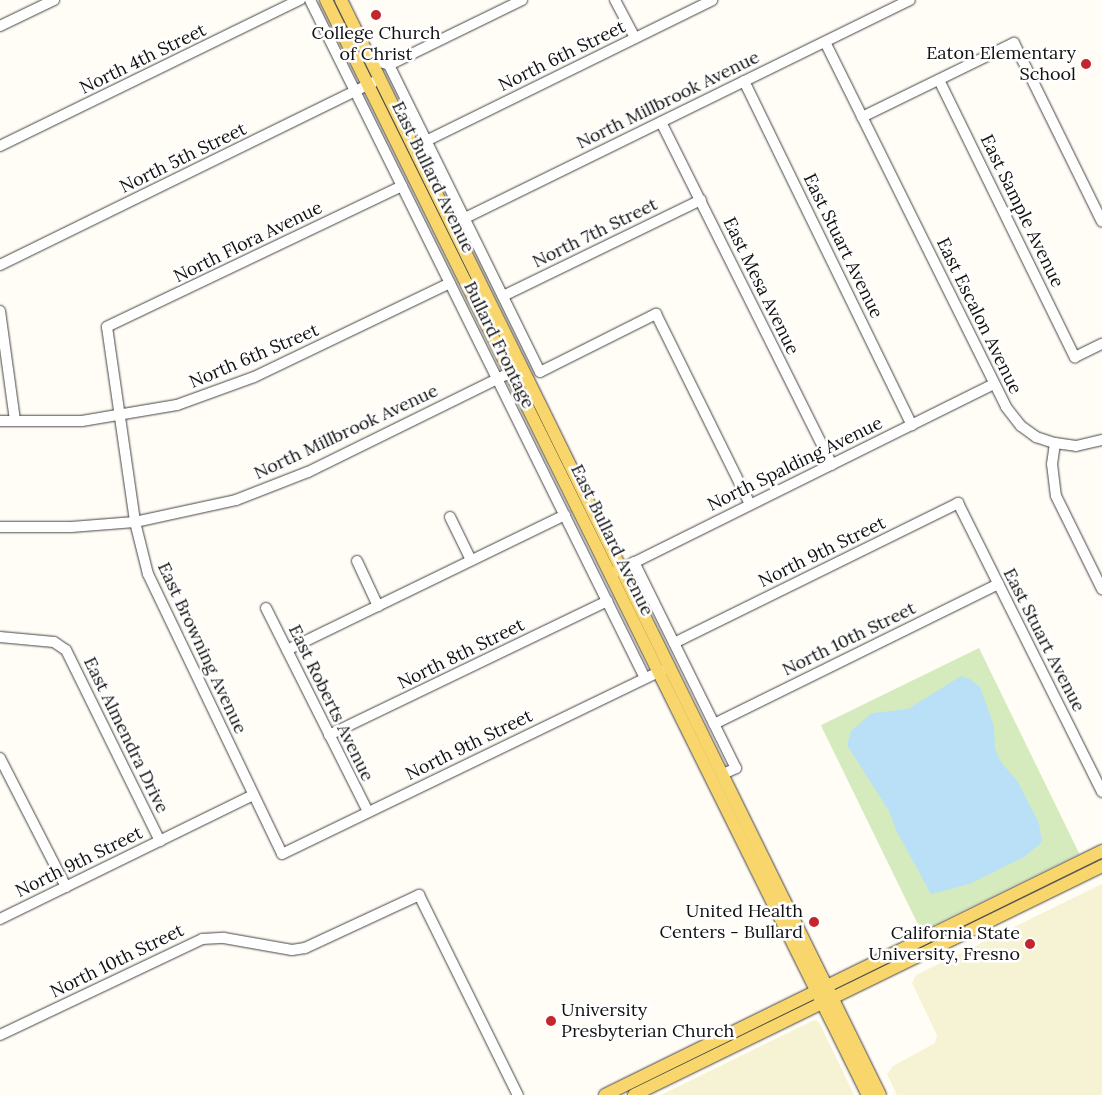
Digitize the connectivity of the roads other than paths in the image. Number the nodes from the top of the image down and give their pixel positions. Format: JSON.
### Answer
{"nodes":[{"id":1,"x":54,"y":0,"type":"edge"},
{"id":2,"x":300,"y":0,"type":"edge"},
{"id":3,"x":310,"y":0,"type":"edge"},
{"id":4,"x":326,"y":0,"type":"edge"},
{"id":5,"x":341,"y":0,"type":"edge"},
{"id":6,"x":522,"y":0,"type":"edge"},
{"id":7,"x":615,"y":0,"type":"edge"},
{"id":8,"x":711,"y":0,"type":"edge"},
{"id":9,"x":910,"y":0,"type":"edge"},
{"id":10,"x":898,"y":3,"type":"edge"},
{"id":11,"x":0,"y":26,"type":"edge"},
{"id":12,"x":634,"y":38,"type":"junction"},
{"id":13,"x":825,"y":42,"type":"junction"},
{"id":14,"x":369,"y":58,"type":"junction"},
{"id":15,"x":388,"y":65,"type":"junction"},
{"id":16,"x":939,"y":80,"type":"junction"},
{"id":17,"x":744,"y":81,"type":"junction"},
{"id":18,"x":373,"y":82,"type":"junction"},
{"id":19,"x":355,"y":92,"type":"junction"},
{"id":20,"x":862,"y":118,"type":"junction"},
{"id":21,"x":661,"y":122,"type":"junction"},
{"id":22,"x":426,"y":141,"type":"junction"},
{"id":23,"x":0,"y":146,"type":"edge"},
{"id":24,"x":402,"y":186,"type":"junction"},
{"id":25,"x":701,"y":200,"type":"junction"},
{"id":26,"x":464,"y":218,"type":"junction"},
{"id":27,"x":1102,"y":222,"type":"edge"},
{"id":28,"x":446,"y":227,"type":"junction"},
{"id":29,"x":0,"y":265,"type":"edge"},
{"id":30,"x":450,"y":283,"type":"junction"},
{"id":31,"x":503,"y":296,"type":"junction"},
{"id":32,"x":0,"y":311,"type":"edge"},
{"id":33,"x":107,"y":327,"type":"joint"},
{"id":34,"x":1102,"y":344,"type":"edge"},
{"id":35,"x":522,"y":366,"type":"junction"},
{"id":36,"x":510,"y":373,"type":"junction"},
{"id":37,"x":497,"y":379,"type":"junction"},
{"id":38,"x":994,"y":384,"type":"junction"},
{"id":39,"x":119,"y":417,"type":"junction"},
{"id":40,"x":0,"y":421,"type":"edge"},
{"id":41,"x":14,"y":421,"type":"junction"},
{"id":42,"x":912,"y":425,"type":"junction"},
{"id":43,"x":1102,"y":440,"type":"edge"},
{"id":44,"x":1055,"y":443,"type":"junction"},
{"id":45,"x":832,"y":465,"type":"junction"},
{"id":46,"x":958,"y":503,"type":"joint"},
{"id":47,"x":750,"y":504,"type":"junction"},
{"id":48,"x":565,"y":515,"type":"junction"},
{"id":49,"x":450,"y":517,"type":"dead end"},
{"id":50,"x":135,"y":522,"type":"junction"},
{"id":51,"x":0,"y":527,"type":"edge"},
{"id":52,"x":471,"y":560,"type":"junction"},
{"id":53,"x":357,"y":561,"type":"dead end"},
{"id":54,"x":634,"y":562,"type":"junction"},
{"id":55,"x":622,"y":568,"type":"junction"},
{"id":56,"x":610,"y":574,"type":"junction"},
{"id":57,"x":998,"y":584,"type":"junction"},
{"id":58,"x":1102,"y":589,"type":"edge"},
{"id":59,"x":607,"y":601,"type":"junction"},
{"id":60,"x":378,"y":606,"type":"junction"},
{"id":61,"x":266,"y":608,"type":"dead end"},
{"id":62,"x":0,"y":637,"type":"edge"},
{"id":63,"x":674,"y":643,"type":"junction"},
{"id":64,"x":287,"y":650,"type":"junction"},
{"id":65,"x":664,"y":669,"type":"junction"},
{"id":66,"x":645,"y":678,"type":"junction"},
{"id":67,"x":714,"y":724,"type":"junction"},
{"id":68,"x":329,"y":735,"type":"junction"},
{"id":69,"x":0,"y":758,"type":"edge"},
{"id":70,"x":723,"y":774,"type":"junction"},
{"id":71,"x":1102,"y":792,"type":"edge"},
{"id":72,"x":254,"y":795,"type":"junction"},
{"id":73,"x":368,"y":812,"type":"junction"},
{"id":74,"x":160,"y":841,"type":"junction"},
{"id":75,"x":1102,"y":851,"type":"edge"},
{"id":76,"x":282,"y":854,"type":"joint"},
{"id":77,"x":1102,"y":866,"type":"edge"},
{"id":78,"x":66,"y":887,"type":"junction"},
{"id":79,"x":0,"y":919,"type":"edge"},
{"id":80,"x":825,"y":994,"type":"junction"},
{"id":81,"x":0,"y":1035,"type":"edge"},
{"id":82,"x":518,"y":1095,"type":"edge"},
{"id":83,"x":605,"y":1095,"type":"edge"},
{"id":84,"x":634,"y":1095,"type":"edge"},
{"id":85,"x":868,"y":1095,"type":"edge"},
{"id":86,"x":880,"y":1095,"type":"edge"}],
"edges":[{"from":1,"to":11,"type":"street"},
{"from":2,"to":23,"type":"street","name":"North 4th Street"},
{"from":3,"to":19,"type":"street","name":"Bullard Frontage"},
{"from":4,"to":18,"type":"main road","name":"East Bullard Avenue"},
{"from":5,"to":14,"type":"main road","name":"East Bullard Avenue"},
{"from":6,"to":15,"type":"street"},
{"from":7,"to":12,"type":"street"},
{"from":8,"to":12,"type":"street","name":"North 6th Street"},
{"from":9,"to":10,"type":"street","name":"North Millbrook Avenue"},
{"from":10,"to":13,"type":"street","name":"North Millbrook Avenue"},
{"from":12,"to":22,"type":"street","name":"North 6th Street"},
{"from":13,"to":17,"type":"street","name":"North Millbrook Avenue"},
{"from":13,"to":20,"type":"street","name":"East Escalon Avenue"},
{"from":14,"to":15,"type":"street"},
{"from":14,"to":18,"type":"main road","name":"East Bullard Avenue"},
{"from":15,"to":22,"type":"street"},
{"from":16,"to":20,"type":"street"},
{"from":16,"to":27,"type":"street"},
{"from":16,"to":34,"type":"street","name":"East Sample Avenue"},
{"from":17,"to":21,"type":"street","name":"North Millbrook Avenue"},
{"from":17,"to":42,"type":"street","name":"East Stuart Avenue"},
{"from":18,"to":19,"type":"street","name":"North 5th Street"},
{"from":18,"to":28,"type":"main road","name":"East Bullard Avenue"},
{"from":19,"to":24,"type":"street","name":"Bullard Frontage"},
{"from":19,"to":29,"type":"street","name":"North 5th Street"},
{"from":20,"to":38,"type":"street","name":"East Escalon Avenue"},
{"from":21,"to":25,"type":"street","name":"East Mesa Avenue"},
{"from":21,"to":26,"type":"street","name":"North Millbrook Avenue"},
{"from":22,"to":26,"type":"street"},
{"from":24,"to":30,"type":"street","name":"Bullard Frontage"},
{"from":24,"to":33,"type":"street","name":"North Flora Avenue"},
{"from":25,"to":31,"type":"street","name":"North 7th Street"},
{"from":25,"to":45,"type":"street","name":"East Mesa Avenue"},
{"from":26,"to":28,"type":"street","name":"North Millbrook Avenue"},
{"from":26,"to":31,"type":"street"},
{"from":28,"to":35,"type":"main road","name":"East Bullard Avenue"},
{"from":28,"to":36,"type":"main road","name":"East Bullard Avenue"},
{"from":30,"to":37,"type":"street","name":"Bullard Frontage"},
{"from":30,"to":39,"type":"street","name":"North 6th Street"},
{"from":31,"to":47,"type":"street"},
{"from":32,"to":41,"type":"street"},
{"from":33,"to":39,"type":"street","name":"East Browning Avenue"},
{"from":35,"to":36,"type":"street","name":"North Millbrook Avenue"},
{"from":35,"to":55,"type":"main road","name":"East Bullard Avenue"},
{"from":36,"to":37,"type":"street","name":"North Millbrook Avenue"},
{"from":36,"to":56,"type":"main road","name":"East Bullard Avenue"},
{"from":37,"to":48,"type":"street","name":"Bullard Frontage"},
{"from":37,"to":50,"type":"street","name":"North Millbrook Avenue"},
{"from":38,"to":42,"type":"street","name":"North Spalding Avenue"},
{"from":38,"to":44,"type":"street","name":"East Escalon Avenue"},
{"from":39,"to":41,"type":"street","name":"North 6th Street"},
{"from":39,"to":50,"type":"street","name":"East Browning Avenue"},
{"from":40,"to":41,"type":"street","name":"North 6th Street"},
{"from":42,"to":45,"type":"street","name":"North Spalding Avenue"},
{"from":43,"to":44,"type":"street"},
{"from":44,"to":58,"type":"street"},
{"from":45,"to":47,"type":"street","name":"North Spalding Avenue"},
{"from":46,"to":57,"type":"street","name":"East Stuart Avenue"},
{"from":46,"to":63,"type":"street","name":"North 9th Street"},
{"from":47,"to":54,"type":"street","name":"North Spalding Avenue"},
{"from":48,"to":52,"type":"street"},
{"from":48,"to":59,"type":"street","name":"Bullard Frontage"},
{"from":49,"to":52,"type":"street"},
{"from":50,"to":51,"type":"street","name":"North Millbrook Avenue"},
{"from":50,"to":72,"type":"street","name":"East Browning Avenue"},
{"from":52,"to":60,"type":"street"},
{"from":53,"to":60,"type":"street"},
{"from":54,"to":55,"type":"street","name":"North Spalding Avenue"},
{"from":54,"to":63,"type":"street"},
{"from":55,"to":56,"type":"street","name":"North Spalding Avenue"},
{"from":55,"to":65,"type":"main road","name":"East Bullard Avenue"},
{"from":56,"to":65,"type":"main road","name":"East Bullard Avenue"},
{"from":57,"to":67,"type":"street","name":"North 10th Street"},
{"from":57,"to":71,"type":"street","name":"East Stuart Avenue"},
{"from":59,"to":66,"type":"street","name":"Bullard Frontage"},
{"from":59,"to":68,"type":"street","name":"North 8th Street"},
{"from":60,"to":64,"type":"street"},
{"from":61,"to":64,"type":"street","name":"East Roberts Avenue"},
{"from":62,"to":74,"type":"street","name":"East Almendra Drive"},
{"from":63,"to":67,"type":"street"},
{"from":64,"to":68,"type":"street","name":"East Roberts Avenue"},
{"from":65,"to":66,"type":"street","name":"North 9th Street"},
{"from":65,"to":70,"type":"main road","name":"East Bullard Avenue"},
{"from":65,"to":80,"type":"main road","name":"East Bullard Avenue"},
{"from":66,"to":73,"type":"street","name":"North 9th Street"},
{"from":67,"to":70,"type":"street"},
{"from":68,"to":73,"type":"street","name":"East Roberts Avenue"},
{"from":69,"to":78,"type":"street"},
{"from":70,"to":80,"type":"main road","name":"East Bullard Avenue"},
{"from":72,"to":74,"type":"street","name":"North 9th Street"},
{"from":72,"to":76,"type":"street","name":"East Browning Avenue"},
{"from":73,"to":76,"type":"street","name":"North 9th Street"},
{"from":74,"to":78,"type":"street","name":"North 9th Street"},
{"from":75,"to":80,"type":"main road"},
{"from":77,"to":80,"type":"main road"},
{"from":78,"to":79,"type":"street","name":"North 9th Street"},
{"from":80,"to":83,"type":"main road"},
{"from":80,"to":84,"type":"main road"},
{"from":80,"to":85,"type":"main road","name":"East Bullard Avenue"},
{"from":80,"to":86,"type":"main road","name":"East Bullard Avenue"},
{"from":81,"to":82,"type":"street","name":"North 10th Street"}]}
